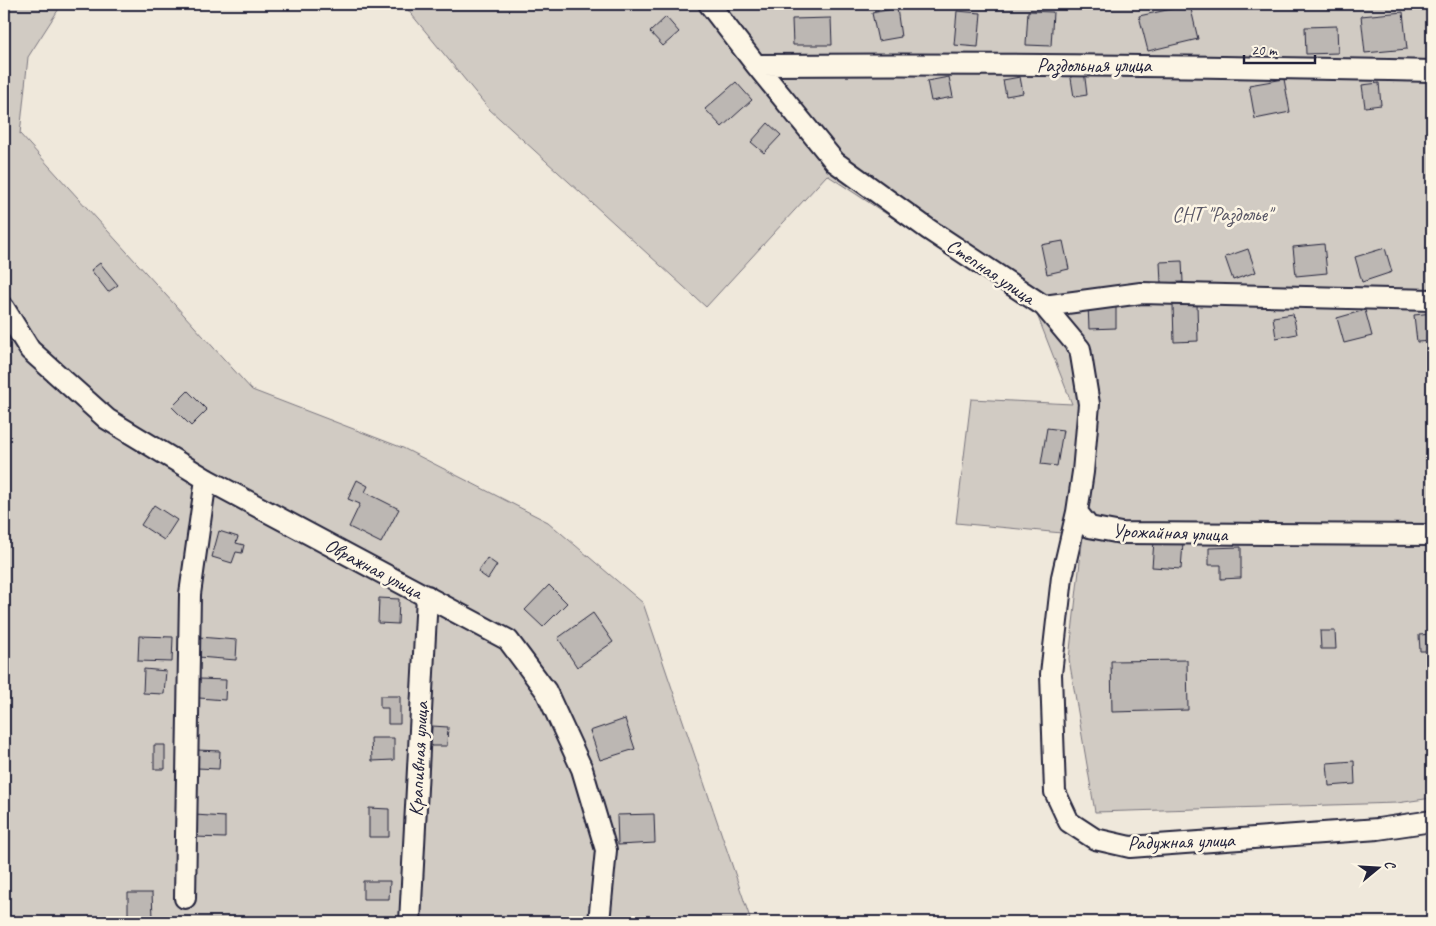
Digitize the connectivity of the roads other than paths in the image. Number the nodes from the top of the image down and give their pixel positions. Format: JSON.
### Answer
{"nodes":[{"id":1,"x":710,"y":4,"type":"edge"},
{"id":2,"x":756,"y":65,"type":"junction"},
{"id":3,"x":1432,"y":71,"type":"edge"},
{"id":4,"x":1432,"y":300,"type":"edge"},
{"id":5,"x":1044,"y":306,"type":"junction"},
{"id":6,"x":4,"y":308,"type":"edge"},
{"id":7,"x":206,"y":479,"type":"junction"},
{"id":8,"x":1077,"y":512,"type":"junction"},
{"id":9,"x":1432,"y":535,"type":"edge"},
{"id":10,"x":426,"y":596,"type":"junction"},
{"id":11,"x":1432,"y":821,"type":"edge"},
{"id":12,"x":185,"y":898,"type":"dead end"},
{"id":13,"x":410,"y":922,"type":"edge"},
{"id":14,"x":599,"y":922,"type":"edge"}],
"edges":[{"from":1,"to":2,"type":"street","name":"Степная улица"},
{"from":2,"to":3,"type":"street","name":"Раздольная улица"},
{"from":2,"to":5,"type":"street","name":"Степная улица"},
{"from":4,"to":5,"type":"street","name":"Степная улица"},
{"from":5,"to":8,"type":"street"},
{"from":6,"to":7,"type":"street","name":"Овражная улица"},
{"from":7,"to":10,"type":"street","name":"Овражная улица"},
{"from":7,"to":12,"type":"street"},
{"from":8,"to":9,"type":"street","name":"Урожайная улица"},
{"from":8,"to":11,"type":"street","name":"Радужная улица"},
{"from":10,"to":13,"type":"street","name":"Крапивная улица"},
{"from":10,"to":14,"type":"street","name":"Овражная улица"}]}
